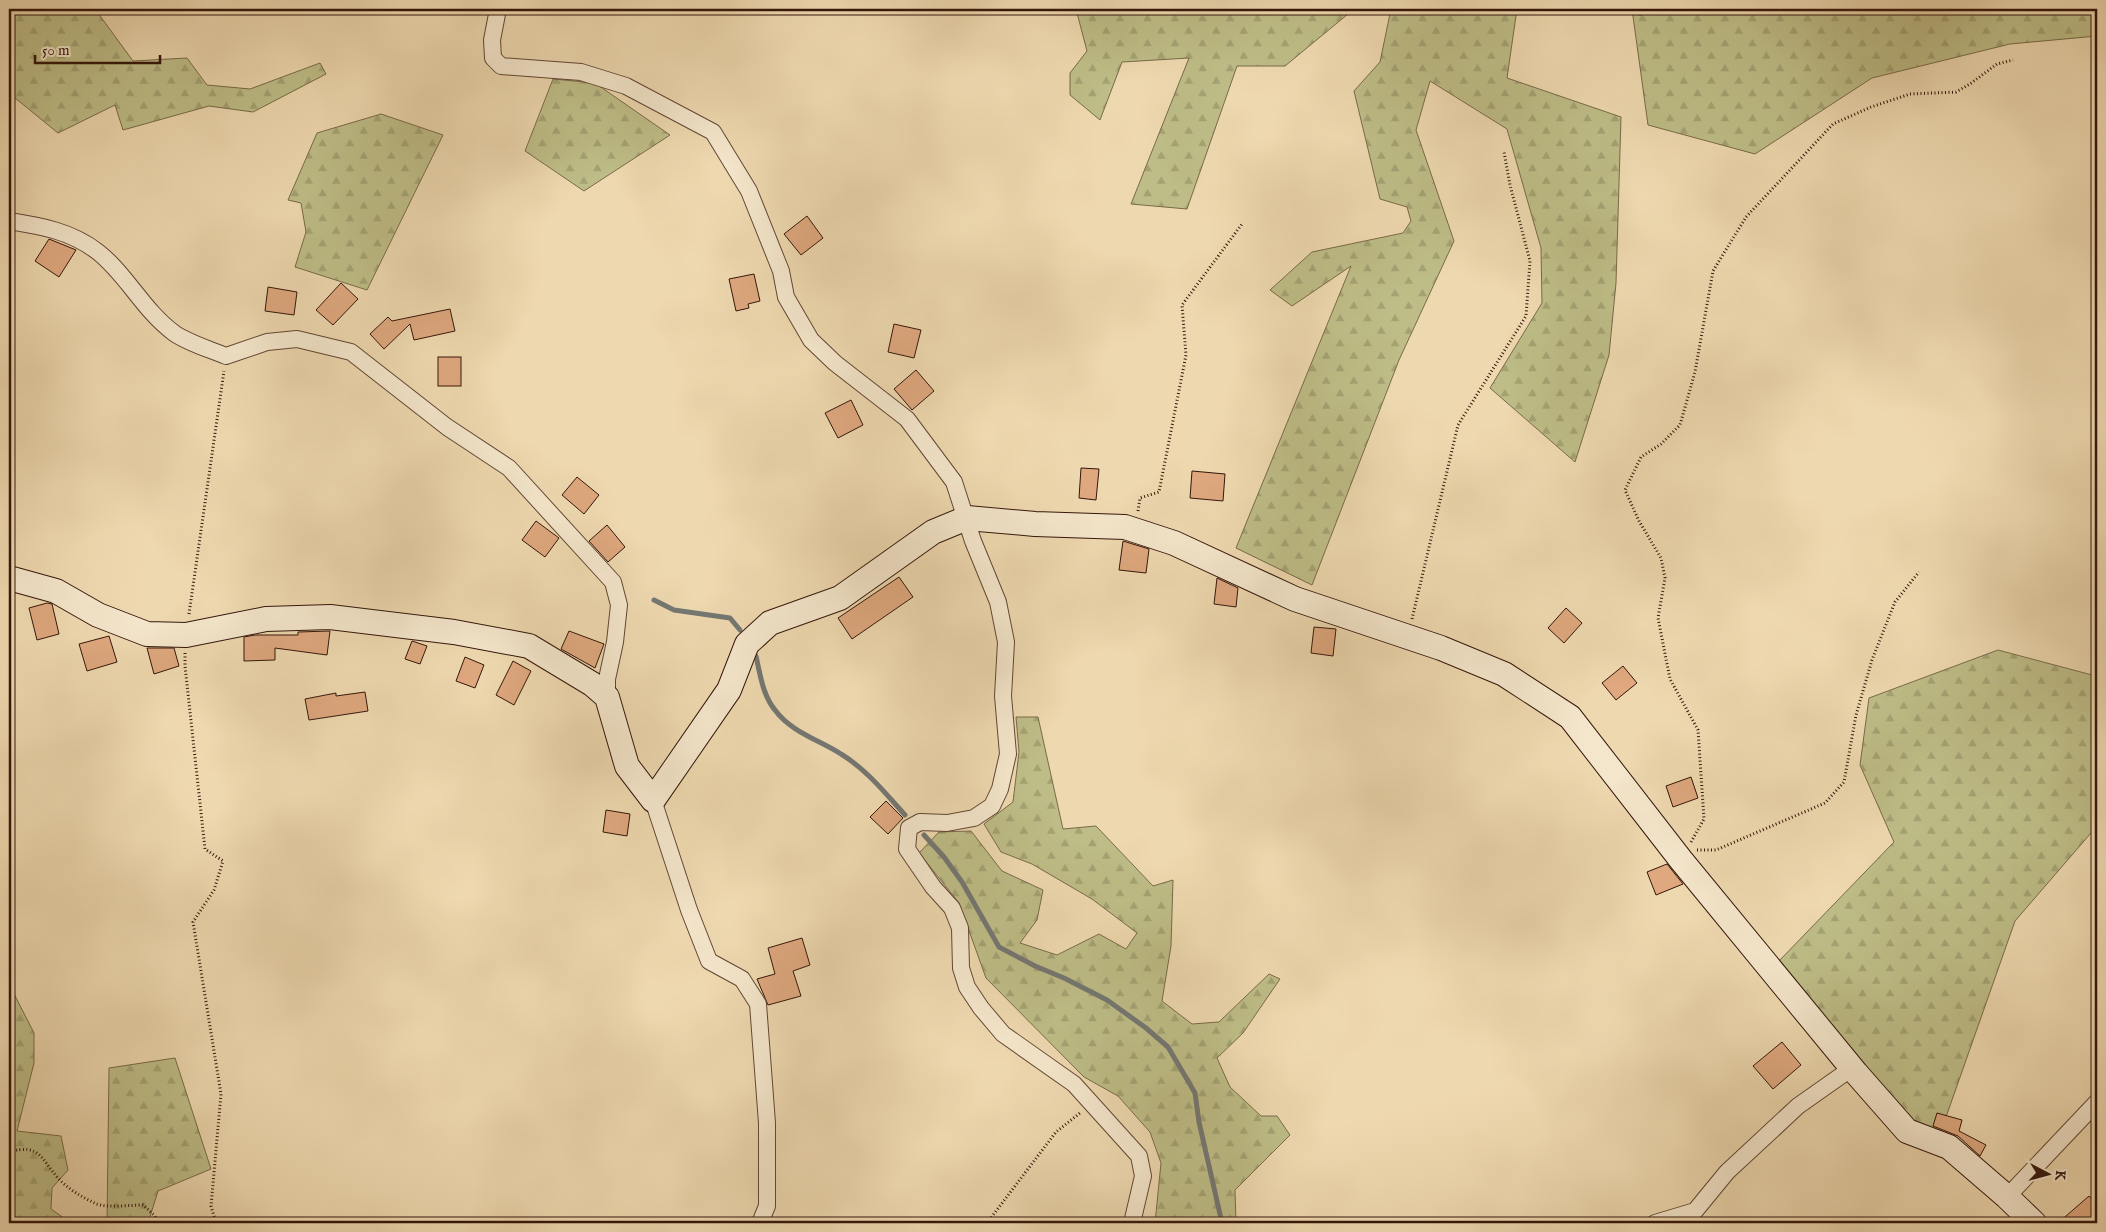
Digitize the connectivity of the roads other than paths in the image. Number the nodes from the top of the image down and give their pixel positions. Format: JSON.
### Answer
{"nodes":[{"id":1,"x":498,"y":9,"type":"edge"},
{"id":2,"x":9,"y":221,"type":"edge"},
{"id":3,"x":967,"y":518,"type":"junction"},
{"id":4,"x":9,"y":578,"type":"edge"},
{"id":5,"x":607,"y":697,"type":"junction"},
{"id":6,"x":653,"y":800,"type":"junction"},
{"id":7,"x":1852,"y":1068,"type":"junction"},
{"id":8,"x":2097,"y":1102,"type":"edge"},
{"id":9,"x":2007,"y":1197,"type":"junction"},
{"id":10,"x":760,"y":1223,"type":"edge"},
{"id":11,"x":1132,"y":1223,"type":"edge"},
{"id":12,"x":1654,"y":1223,"type":"edge"},
{"id":13,"x":2034,"y":1223,"type":"edge"}],
"edges":[{"from":1,"to":3,"type":"street"},
{"from":2,"to":5,"type":"street"},
{"from":3,"to":6,"type":"street"},
{"from":3,"to":7,"type":"street"},
{"from":3,"to":11,"type":"street"},
{"from":4,"to":5,"type":"street"},
{"from":5,"to":6,"type":"street"},
{"from":6,"to":10,"type":"street"},
{"from":7,"to":9,"type":"street"},
{"from":7,"to":12,"type":"street"},
{"from":8,"to":9,"type":"street"},
{"from":9,"to":13,"type":"street"}]}
